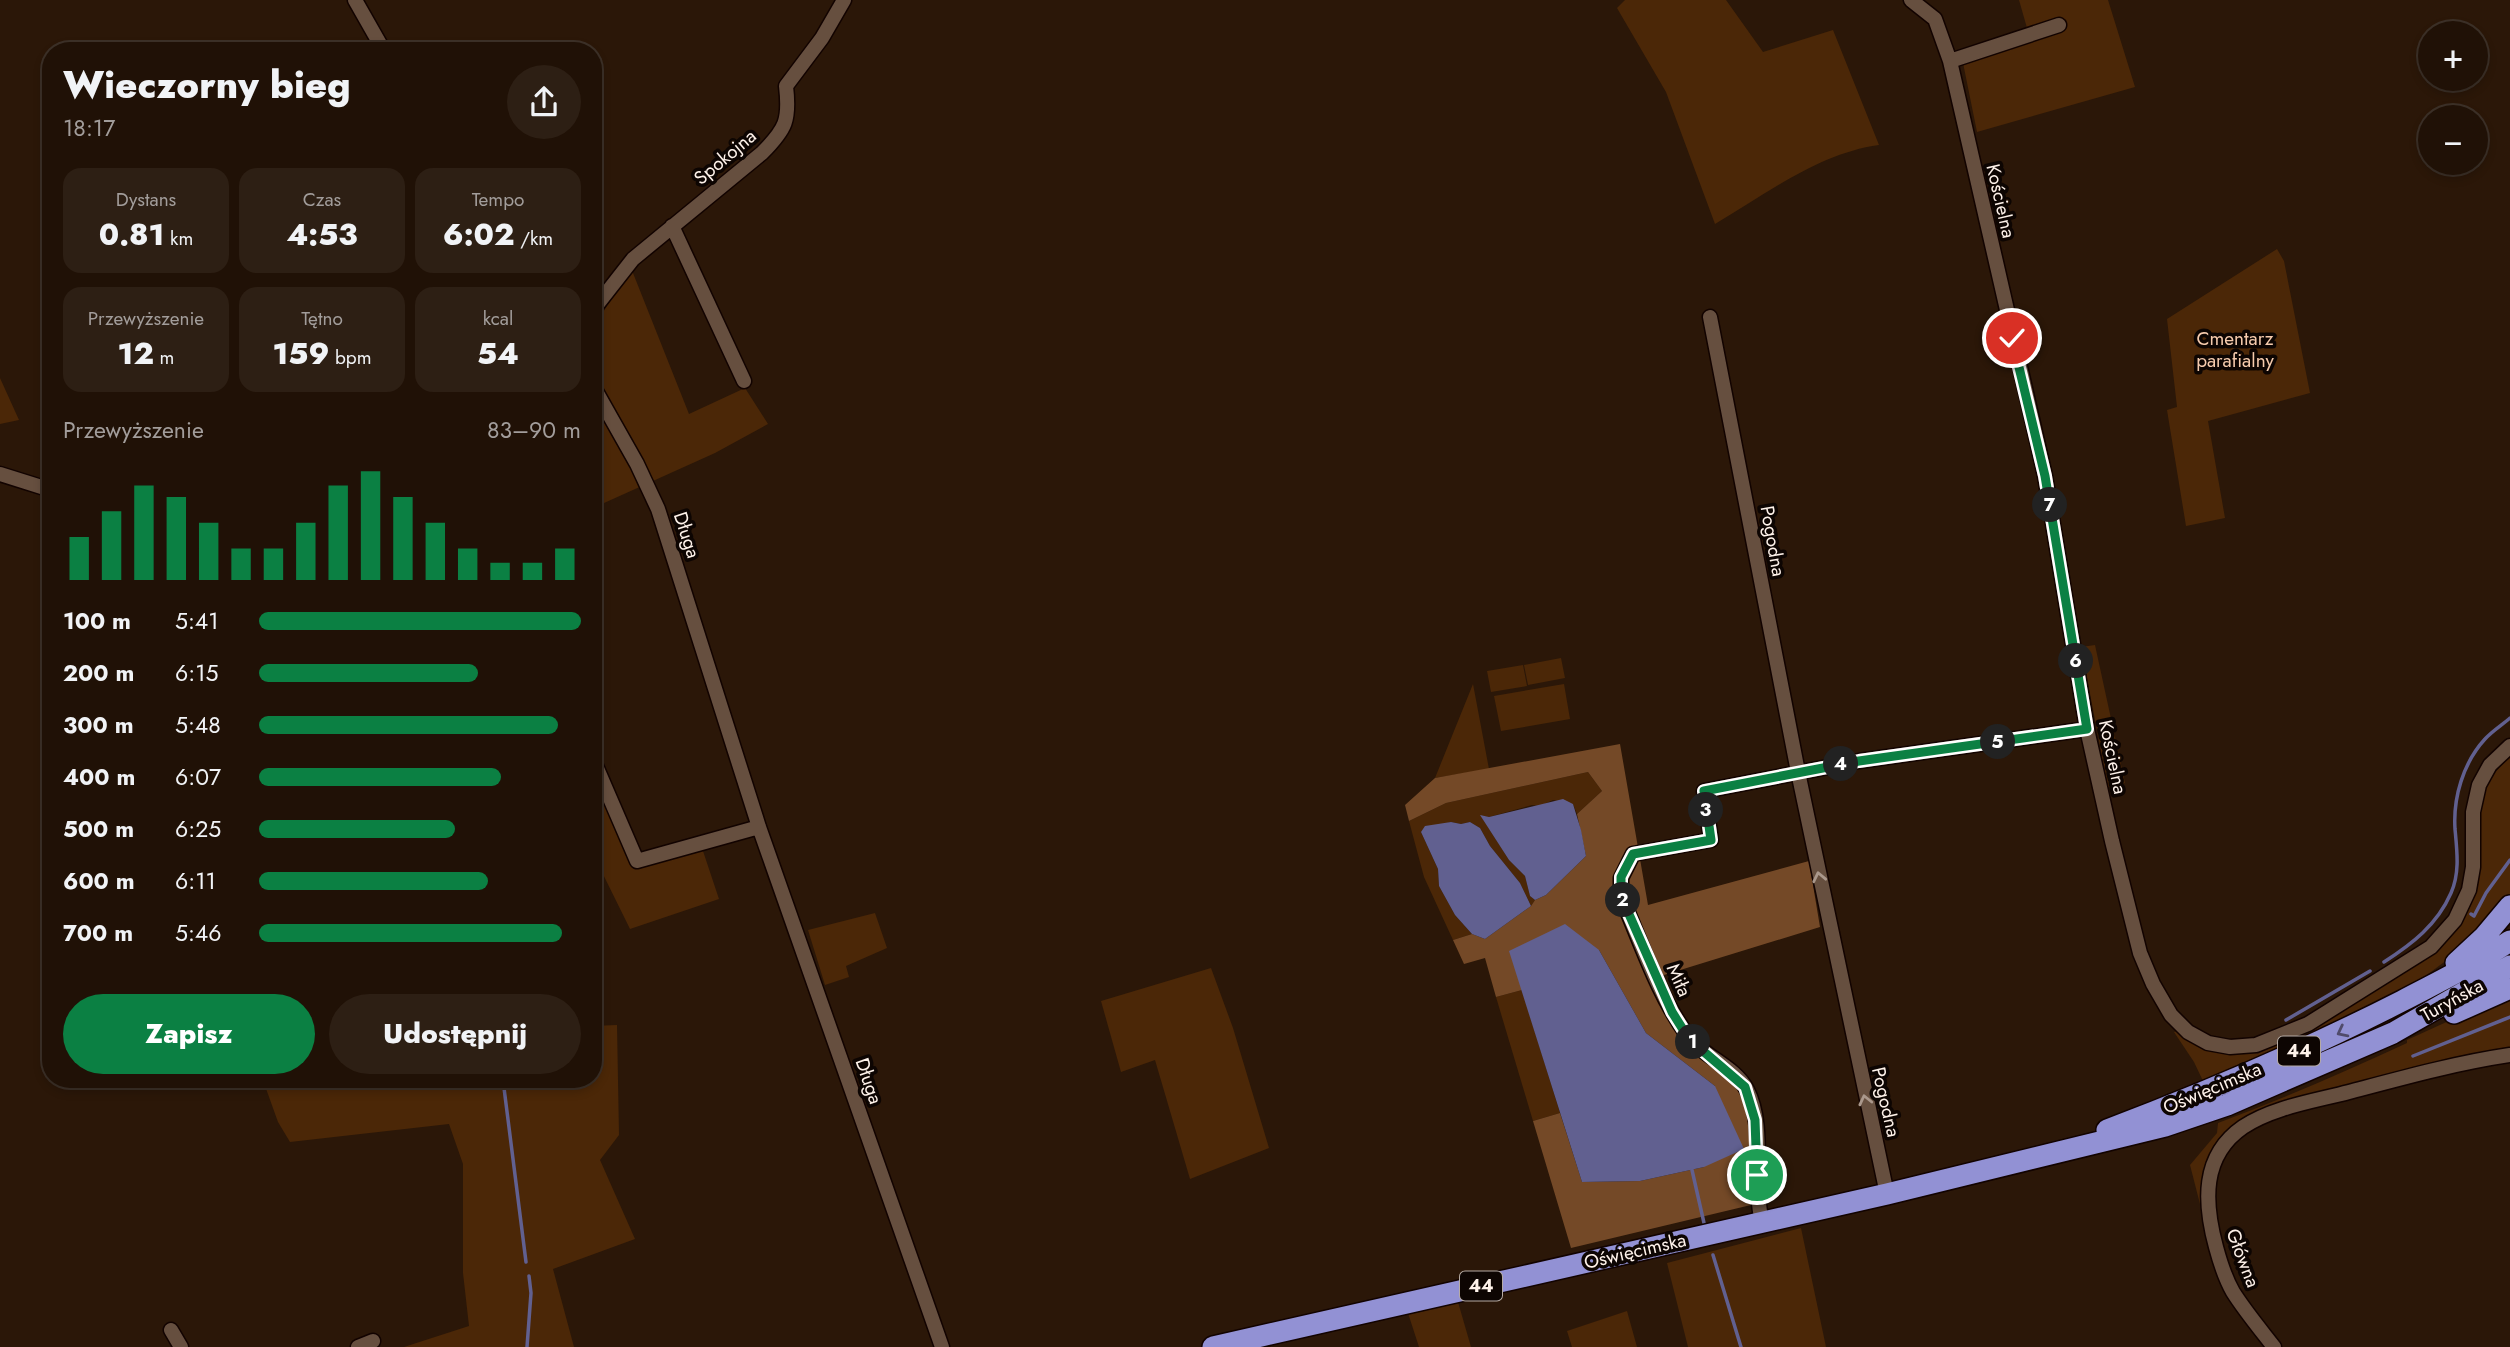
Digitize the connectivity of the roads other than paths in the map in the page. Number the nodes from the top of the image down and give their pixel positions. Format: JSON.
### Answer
{"nodes":[{"id":1,"x":355,"y":0,"type":"edge"},
{"id":2,"x":844,"y":0,"type":"edge"},
{"id":3,"x":1911,"y":0,"type":"edge"},
{"id":4,"x":2059,"y":25,"type":"dead end"},
{"id":5,"x":379,"y":42,"type":"edge"},
{"id":6,"x":1950,"y":61,"type":"junction"},
{"id":7,"x":672,"y":226,"type":"junction"},
{"id":8,"x":602,"y":298,"type":"edge"},
{"id":9,"x":1710,"y":317,"type":"dead end"},
{"id":10,"x":744,"y":381,"type":"dead end"},
{"id":11,"x":602,"y":402,"type":"edge"},
{"id":12,"x":2,"y":471,"type":"edge"},
{"id":13,"x":42,"y":487,"type":"edge"},
{"id":14,"x":2087,"y":729,"type":"junction"},
{"id":15,"x":2510,"y":746,"type":"edge"},
{"id":16,"x":1798,"y":772,"type":"junction"},
{"id":17,"x":602,"y":780,"type":"edge"},
{"id":18,"x":760,"y":827,"type":"junction"},
{"id":19,"x":2510,"y":906,"type":"edge"},
{"id":20,"x":2510,"y":942,"type":"edge"},
{"id":21,"x":2510,"y":966,"type":"edge"},
{"id":22,"x":2510,"y":988,"type":"edge"},
{"id":23,"x":2402,"y":1001,"type":"junction"},
{"id":24,"x":2393,"y":1033,"type":"junction"},
{"id":25,"x":2510,"y":1055,"type":"edge"},
{"id":26,"x":2056,"y":1151,"type":"junction"},
{"id":27,"x":1886,"y":1194,"type":"junction"},
{"id":28,"x":1762,"y":1222,"type":"junction"},
{"id":29,"x":373,"y":1342,"type":"dead end"},
{"id":30,"x":358,"y":1347,"type":"edge"},
{"id":31,"x":942,"y":1347,"type":"edge"},
{"id":32,"x":1213,"y":1347,"type":"edge"},
{"id":33,"x":2274,"y":1347,"type":"edge"}],
"edges":[{"from":1,"to":5,"type":"street"},
{"from":2,"to":7,"type":"street","name":"Spokojna"},
{"from":3,"to":6,"type":"street","name":"Kościelna"},
{"from":4,"to":6,"type":"street"},
{"from":6,"to":14,"type":"street","name":"Kościelna"},
{"from":7,"to":8,"type":"street","name":"Spokojna"},
{"from":7,"to":10,"type":"street"},
{"from":9,"to":16,"type":"street","name":"Pogodna"},
{"from":11,"to":18,"type":"street","name":"Długa"},
{"from":12,"to":13,"type":"street"},
{"from":14,"to":15,"type":"street","name":"Kościelna"},
{"from":14,"to":16,"type":"street"},
{"from":27,"to":16,"type":"street","name":"Pogodna","one_way":true},
{"from":16,"to":28,"type":"street","name":"Miła"},
{"from":17,"to":18,"type":"street"},
{"from":18,"to":31,"type":"street","name":"Długa"},
{"from":19,"to":23,"type":"highway"},
{"from":20,"to":23,"type":"highway","name":"Turyńska","number":"44"},
{"from":21,"to":24,"type":"highway","name":"Turyńska","number":"44"},
{"from":22,"to":24,"type":"highway"},
{"from":23,"to":26,"type":"highway","name":"Oświęcimska","number":"44","one_way":true},
{"from":24,"to":26,"type":"highway","name":"Oświęcimska","number":"44"},
{"from":25,"to":33,"type":"street","name":"Główna"},
{"from":26,"to":27,"type":"highway","name":"Oświęcimska","number":"44"},
{"from":27,"to":28,"type":"highway","name":"Oświęcimska","number":"44"},
{"from":28,"to":32,"type":"highway","name":"Oświęcimska","number":"44"},
{"from":29,"to":30,"type":"street"}]}
